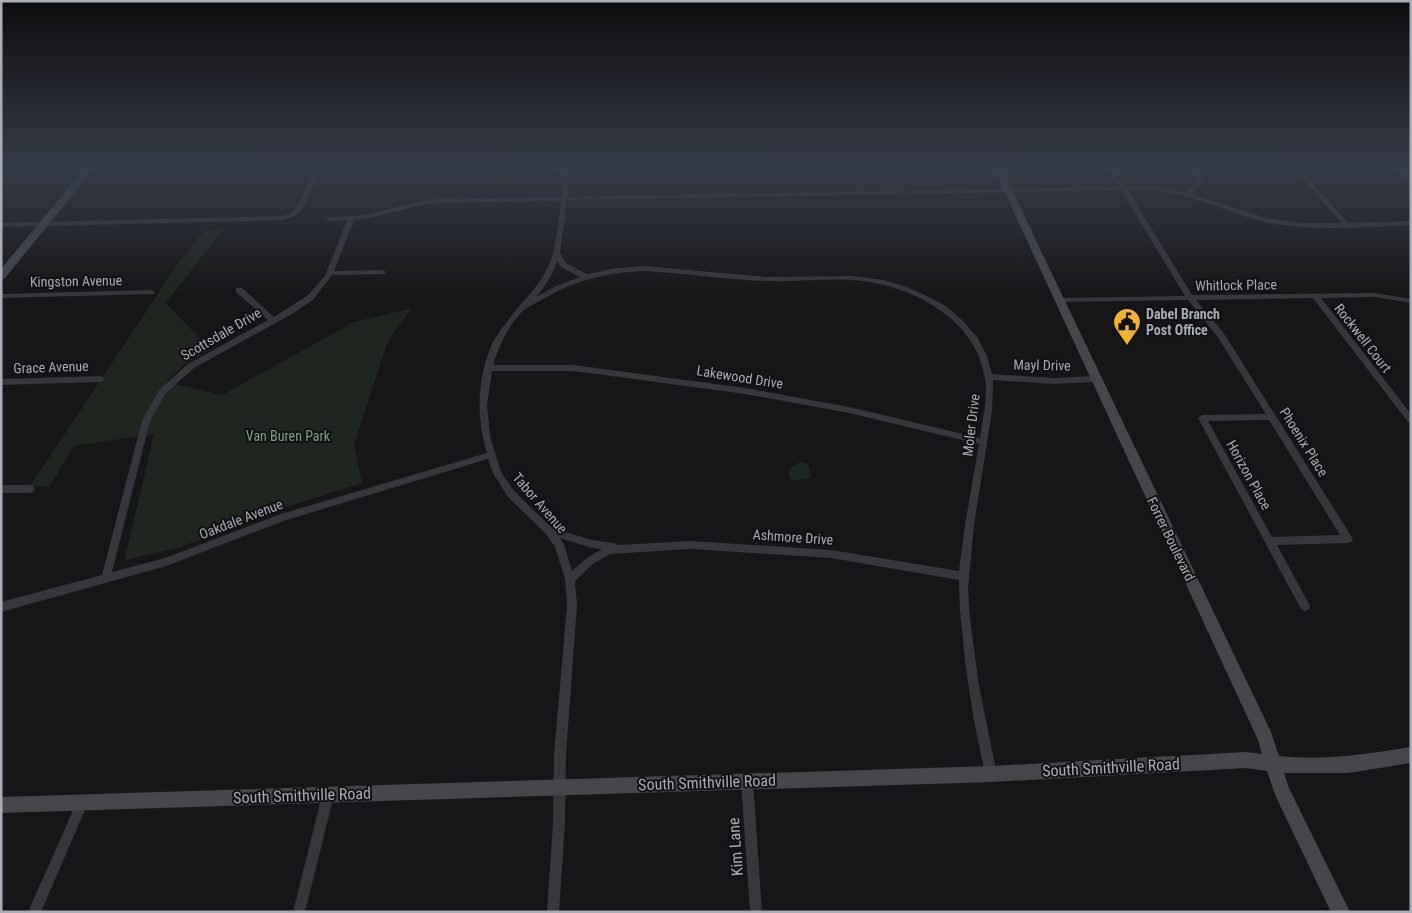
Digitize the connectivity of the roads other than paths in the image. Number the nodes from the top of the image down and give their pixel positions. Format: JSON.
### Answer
{"nodes":[{"id":1,"x":56,"y":210,"type":"edge"},
{"id":2,"x":299,"y":210,"type":"edge"},
{"id":3,"x":390,"y":210,"type":"edge"},
{"id":4,"x":562,"y":210,"type":"edge"},
{"id":5,"x":1018,"y":210,"type":"edge"},
{"id":6,"x":1136,"y":210,"type":"edge"},
{"id":7,"x":1229,"y":210,"type":"edge"},
{"id":8,"x":1332,"y":210,"type":"edge"},
{"id":9,"x":329,"y":218,"type":"dead end"},
{"id":10,"x":351,"y":218,"type":"junction"},
{"id":11,"x":1411,"y":223,"type":"edge"},
{"id":12,"x":44,"y":224,"type":"junction"},
{"id":13,"x":1345,"y":224,"type":"junction"},
{"id":14,"x":1,"y":225,"type":"edge"},
{"id":15,"x":556,"y":253,"type":"junction"},
{"id":16,"x":382,"y":272,"type":"dead end"},
{"id":17,"x":329,"y":273,"type":"junction"},
{"id":18,"x":1,"y":276,"type":"edge"},
{"id":19,"x":585,"y":276,"type":"junction"},
{"id":20,"x":239,"y":290,"type":"dead end"},
{"id":21,"x":151,"y":292,"type":"dead end"},
{"id":22,"x":1,"y":296,"type":"edge"},
{"id":23,"x":1315,"y":296,"type":"junction"},
{"id":24,"x":1190,"y":298,"type":"junction"},
{"id":25,"x":1061,"y":300,"type":"junction"},
{"id":26,"x":1411,"y":301,"type":"edge"},
{"id":27,"x":526,"y":306,"type":"junction"},
{"id":28,"x":272,"y":321,"type":"junction"},
{"id":29,"x":488,"y":368,"type":"junction"},
{"id":30,"x":989,"y":377,"type":"junction"},
{"id":31,"x":1095,"y":379,"type":"junction"},
{"id":32,"x":101,"y":380,"type":"dead end"},
{"id":33,"x":1,"y":382,"type":"edge"},
{"id":34,"x":1272,"y":418,"type":"junction"},
{"id":35,"x":1411,"y":420,"type":"edge"},
{"id":36,"x":983,"y":442,"type":"junction"},
{"id":37,"x":490,"y":455,"type":"junction"},
{"id":38,"x":1,"y":489,"type":"edge"},
{"id":39,"x":30,"y":489,"type":"dead end"},
{"id":40,"x":549,"y":531,"type":"junction"},
{"id":41,"x":1270,"y":541,"type":"junction"},
{"id":42,"x":619,"y":548,"type":"junction"},
{"id":43,"x":963,"y":576,"type":"junction"},
{"id":44,"x":106,"y":578,"type":"junction"},
{"id":45,"x":570,"y":579,"type":"junction"},
{"id":46,"x":1305,"y":606,"type":"dead end"},
{"id":47,"x":1,"y":607,"type":"edge"},
{"id":48,"x":1411,"y":755,"type":"edge"},
{"id":49,"x":1273,"y":763,"type":"junction"},
{"id":50,"x":991,"y":774,"type":"junction"},
{"id":51,"x":747,"y":781,"type":"junction"},
{"id":52,"x":558,"y":787,"type":"junction"},
{"id":53,"x":328,"y":795,"type":"junction"},
{"id":54,"x":82,"y":803,"type":"junction"},
{"id":55,"x":1,"y":805,"type":"edge"},
{"id":56,"x":34,"y":912,"type":"edge"},
{"id":57,"x":299,"y":912,"type":"edge"},
{"id":58,"x":553,"y":912,"type":"edge"},
{"id":59,"x":756,"y":912,"type":"edge"},
{"id":60,"x":1341,"y":912,"type":"edge"}],
"edges":[{"from":1,"to":12,"type":"main road"},
{"from":2,"to":12,"type":"street"},
{"from":3,"to":10,"type":"street"},
{"from":4,"to":15,"type":"street","name":"Tabor Avenue"},
{"from":5,"to":25,"type":"main road","name":"Forrer Boulevard"},
{"from":6,"to":24,"type":"street","name":"Phoenix Place"},
{"from":7,"to":13,"type":"street"},
{"from":8,"to":13,"type":"street"},
{"from":9,"to":10,"type":"street"},
{"from":10,"to":17,"type":"street","name":"Scottsdale Drive"},
{"from":11,"to":13,"type":"street"},
{"from":12,"to":14,"type":"street"},
{"from":12,"to":18,"type":"main road"},
{"from":15,"to":19,"type":"street"},
{"from":15,"to":27,"type":"street","name":"Tabor Avenue"},
{"from":16,"to":17,"type":"street"},
{"from":17,"to":28,"type":"street","name":"Scottsdale Drive"},
{"from":19,"to":27,"type":"street","name":"Moler Drive"},
{"from":19,"to":30,"type":"street","name":"Moler Drive"},
{"from":20,"to":28,"type":"street"},
{"from":21,"to":22,"type":"street","name":"Kingston Avenue"},
{"from":23,"to":24,"type":"street","name":"Whitlock Place"},
{"from":23,"to":26,"type":"street","name":"Whitlock Place"},
{"from":23,"to":35,"type":"street","name":"Rockwell Court"},
{"from":24,"to":25,"type":"street","name":"Whitlock Place"},
{"from":24,"to":34,"type":"street","name":"Phoenix Place"},
{"from":25,"to":31,"type":"main road","name":"Forrer Boulevard"},
{"from":27,"to":29,"type":"street","name":"Tabor Avenue"},
{"from":28,"to":44,"type":"street","name":"Scottsdale Drive"},
{"from":29,"to":36,"type":"street","name":"Lakewood Drive"},
{"from":29,"to":37,"type":"street","name":"Tabor Avenue"},
{"from":30,"to":31,"type":"street","name":"Mayl Drive"},
{"from":30,"to":36,"type":"street","name":"Moler Drive"},
{"from":31,"to":49,"type":"main road","name":"Forrer Boulevard"},
{"from":32,"to":33,"type":"street","name":"Grace Avenue"},
{"from":34,"to":41,"type":"street","name":"Horizon Place"},
{"from":34,"to":41,"type":"street","name":"Phoenix Place"},
{"from":36,"to":43,"type":"street","name":"Moler Drive"},
{"from":37,"to":40,"type":"street","name":"Tabor Avenue"},
{"from":37,"to":44,"type":"street","name":"Oakdale Avenue"},
{"from":38,"to":39,"type":"street"},
{"from":40,"to":42,"type":"street","name":"Ashmore Drive"},
{"from":40,"to":45,"type":"street","name":"Tabor Avenue"},
{"from":41,"to":46,"type":"street","name":"Horizon Place"},
{"from":42,"to":43,"type":"street","name":"Ashmore Drive"},
{"from":42,"to":45,"type":"street","name":"Ashmore Drive"},
{"from":43,"to":50,"type":"street","name":"Moler Drive"},
{"from":44,"to":47,"type":"street","name":"Oakdale Avenue"},
{"from":45,"to":52,"type":"street","name":"Tabor Avenue"},
{"from":48,"to":49,"type":"main road","name":"South Smithville Road"},
{"from":49,"to":50,"type":"main road","name":"South Smithville Road"},
{"from":49,"to":60,"type":"main road","name":"Forrer Boulevard"},
{"from":50,"to":51,"type":"main road","name":"South Smithville Road"},
{"from":51,"to":52,"type":"main road","name":"South Smithville Road"},
{"from":51,"to":59,"type":"street","name":"Kim Lane"},
{"from":52,"to":53,"type":"main road","name":"South Smithville Road"},
{"from":52,"to":58,"type":"street","name":"Tabor Avenue"},
{"from":53,"to":54,"type":"main road","name":"South Smithville Road"},
{"from":53,"to":57,"type":"street"},
{"from":54,"to":55,"type":"main road","name":"South Smithville Road"},
{"from":54,"to":56,"type":"street"}]}
